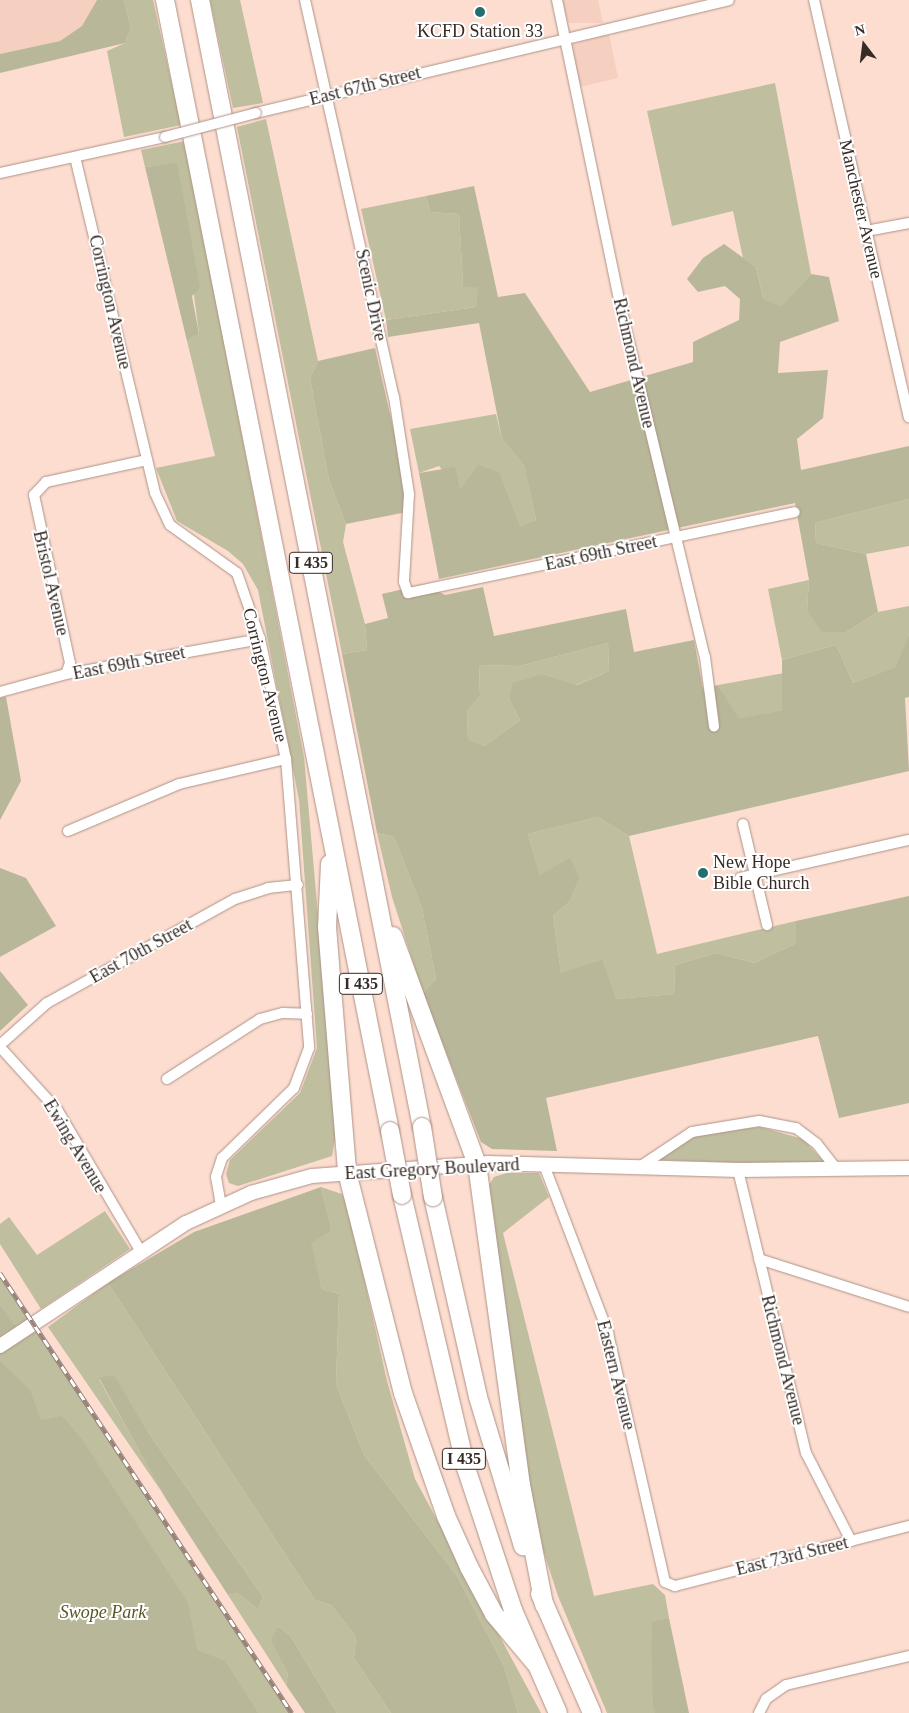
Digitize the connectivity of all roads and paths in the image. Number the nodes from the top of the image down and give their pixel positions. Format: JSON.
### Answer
{"nodes":[{"id":1,"x":165,"y":0,"type":"edge"},
{"id":2,"x":200,"y":0,"type":"edge"},
{"id":3,"x":305,"y":0,"type":"edge"},
{"id":4,"x":557,"y":0,"type":"edge"},
{"id":5,"x":729,"y":0,"type":"edge"},
{"id":6,"x":814,"y":0,"type":"edge"},
{"id":7,"x":565,"y":36,"type":"junction"},
{"id":8,"x":328,"y":96,"type":"junction"},
{"id":9,"x":75,"y":157,"type":"junction"},
{"id":10,"x":0,"y":173,"type":"edge"},
{"id":11,"x":909,"y":223,"type":"edge"},
{"id":12,"x":866,"y":231,"type":"junction"},
{"id":13,"x":909,"y":417,"type":"edge"},
{"id":14,"x":147,"y":460,"type":"junction"},
{"id":15,"x":795,"y":512,"type":"dead end"},
{"id":16,"x":673,"y":538,"type":"junction"},
{"id":17,"x":408,"y":593,"type":"joint"},
{"id":18,"x":260,"y":639,"type":"junction"},
{"id":19,"x":66,"y":674,"type":"junction"},
{"id":20,"x":0,"y":692,"type":"edge"},
{"id":21,"x":714,"y":726,"type":"dead end"},
{"id":22,"x":286,"y":759,"type":"junction"},
{"id":23,"x":743,"y":824,"type":"dead end"},
{"id":24,"x":68,"y":831,"type":"dead end"},
{"id":25,"x":332,"y":836,"type":"junction"},
{"id":26,"x":909,"y":840,"type":"edge"},
{"id":27,"x":756,"y":874,"type":"junction"},
{"id":28,"x":740,"y":878,"type":"dead end"},
{"id":29,"x":298,"y":885,"type":"junction"},
{"id":30,"x":376,"y":894,"type":"junction"},
{"id":31,"x":767,"y":925,"type":"dead end"},
{"id":32,"x":307,"y":1014,"type":"junction"},
{"id":33,"x":0,"y":1046,"type":"edge"},
{"id":34,"x":167,"y":1079,"type":"dead end"},
{"id":35,"x":477,"y":1164,"type":"junction"},
{"id":36,"x":544,"y":1165,"type":"junction"},
{"id":37,"x":641,"y":1166,"type":"junction"},
{"id":38,"x":909,"y":1168,"type":"edge"},
{"id":39,"x":738,"y":1170,"type":"junction"},
{"id":40,"x":837,"y":1170,"type":"junction"},
{"id":41,"x":347,"y":1172,"type":"junction"},
{"id":42,"x":221,"y":1206,"type":"junction"},
{"id":43,"x":141,"y":1252,"type":"junction"},
{"id":44,"x":759,"y":1259,"type":"junction"},
{"id":45,"x":909,"y":1307,"type":"edge"},
{"id":46,"x":0,"y":1346,"type":"edge"},
{"id":47,"x":909,"y":1526,"type":"edge"},
{"id":48,"x":851,"y":1541,"type":"junction"},
{"id":49,"x":675,"y":1586,"type":"joint"},
{"id":50,"x":544,"y":1605,"type":"junction"},
{"id":51,"x":909,"y":1656,"type":"edge"},
{"id":52,"x":536,"y":1664,"type":"junction"},
{"id":53,"x":760,"y":1712,"type":"edge"},
{"id":54,"x":558,"y":1713,"type":"edge"},
{"id":55,"x":592,"y":1713,"type":"edge"}],
"edges":[{"from":1,"to":25,"type":"highway","number":"I 435"},
{"from":2,"to":30,"type":"highway","number":"I 435"},
{"from":3,"to":8,"type":"street","name":"Scenic Drive"},
{"from":4,"to":7,"type":"street","name":"Richmond Avenue"},
{"from":5,"to":7,"type":"street","name":"East 67th Street"},
{"from":6,"to":12,"type":"street","name":"Manchester Avenue"},
{"from":7,"to":8,"type":"street","name":"East 67th Street"},
{"from":7,"to":16,"type":"street","name":"Richmond Avenue"},
{"from":8,"to":9,"type":"street","name":"East 67th Street","bridge":true},
{"from":8,"to":17,"type":"street","name":"Scenic Drive"},
{"from":9,"to":10,"type":"street","name":"East 67th Street"},
{"from":9,"to":14,"type":"street","name":"Corrington Avenue"},
{"from":11,"to":12,"type":"street"},
{"from":12,"to":13,"type":"street","name":"Manchester Avenue"},
{"from":14,"to":18,"type":"street","name":"Corrington Avenue"},
{"from":14,"to":19,"type":"street","name":"Bristol Avenue"},
{"from":15,"to":16,"type":"street","name":"East 69th Street"},
{"from":16,"to":17,"type":"street","name":"East 69th Street"},
{"from":16,"to":21,"type":"street","name":"Richmond Avenue"},
{"from":18,"to":19,"type":"street","name":"East 69th Street"},
{"from":18,"to":22,"type":"street","name":"Corrington Avenue"},
{"from":19,"to":20,"type":"street","name":"East 69th Street"},
{"from":22,"to":24,"type":"street"},
{"from":22,"to":29,"type":"street","name":"Corrington Avenue"},
{"from":23,"to":27,"type":"street"},
{"from":25,"to":41,"type":"highway"},
{"from":25,"to":52,"type":"highway","number":"I 435","bridge":true},
{"from":26,"to":27,"type":"street"},
{"from":27,"to":28,"type":"street"},
{"from":27,"to":31,"type":"street"},
{"from":29,"to":32,"type":"street","name":"Corrington Avenue"},
{"from":29,"to":33,"type":"street","name":"East 70th Street"},
{"from":30,"to":35,"type":"highway"},
{"from":30,"to":50,"type":"highway","number":"I 435","bridge":true},
{"from":32,"to":34,"type":"street"},
{"from":32,"to":42,"type":"street","name":"Corrington Avenue"},
{"from":33,"to":43,"type":"street","name":"Ewing Avenue"},
{"from":35,"to":36,"type":"main road","name":"East Gregory Boulevard"},
{"from":35,"to":41,"type":"main road","name":"East Gregory Boulevard"},
{"from":35,"to":50,"type":"highway"},
{"from":36,"to":37,"type":"main road","name":"East Gregory Boulevard"},
{"from":36,"to":49,"type":"street","name":"Eastern Avenue"},
{"from":37,"to":39,"type":"main road","name":"East Gregory Boulevard"},
{"from":37,"to":40,"type":"street"},
{"from":38,"to":40,"type":"main road","name":"East Gregory Boulevard"},
{"from":39,"to":40,"type":"main road","name":"East Gregory Boulevard"},
{"from":39,"to":44,"type":"street","name":"Richmond Avenue"},
{"from":41,"to":42,"type":"main road","name":"East Gregory Boulevard"},
{"from":41,"to":52,"type":"highway"},
{"from":42,"to":43,"type":"main road","name":"East Gregory Boulevard"},
{"from":43,"to":46,"type":"main road","name":"East Gregory Boulevard"},
{"from":44,"to":45,"type":"street"},
{"from":44,"to":48,"type":"street","name":"Richmond Avenue"},
{"from":47,"to":48,"type":"street","name":"East 73rd Street"},
{"from":48,"to":49,"type":"street","name":"East 73rd Street"},
{"from":50,"to":55,"type":"highway","number":"I 435"},
{"from":51,"to":53,"type":"street"},
{"from":52,"to":54,"type":"highway","number":"I 435"}]}
